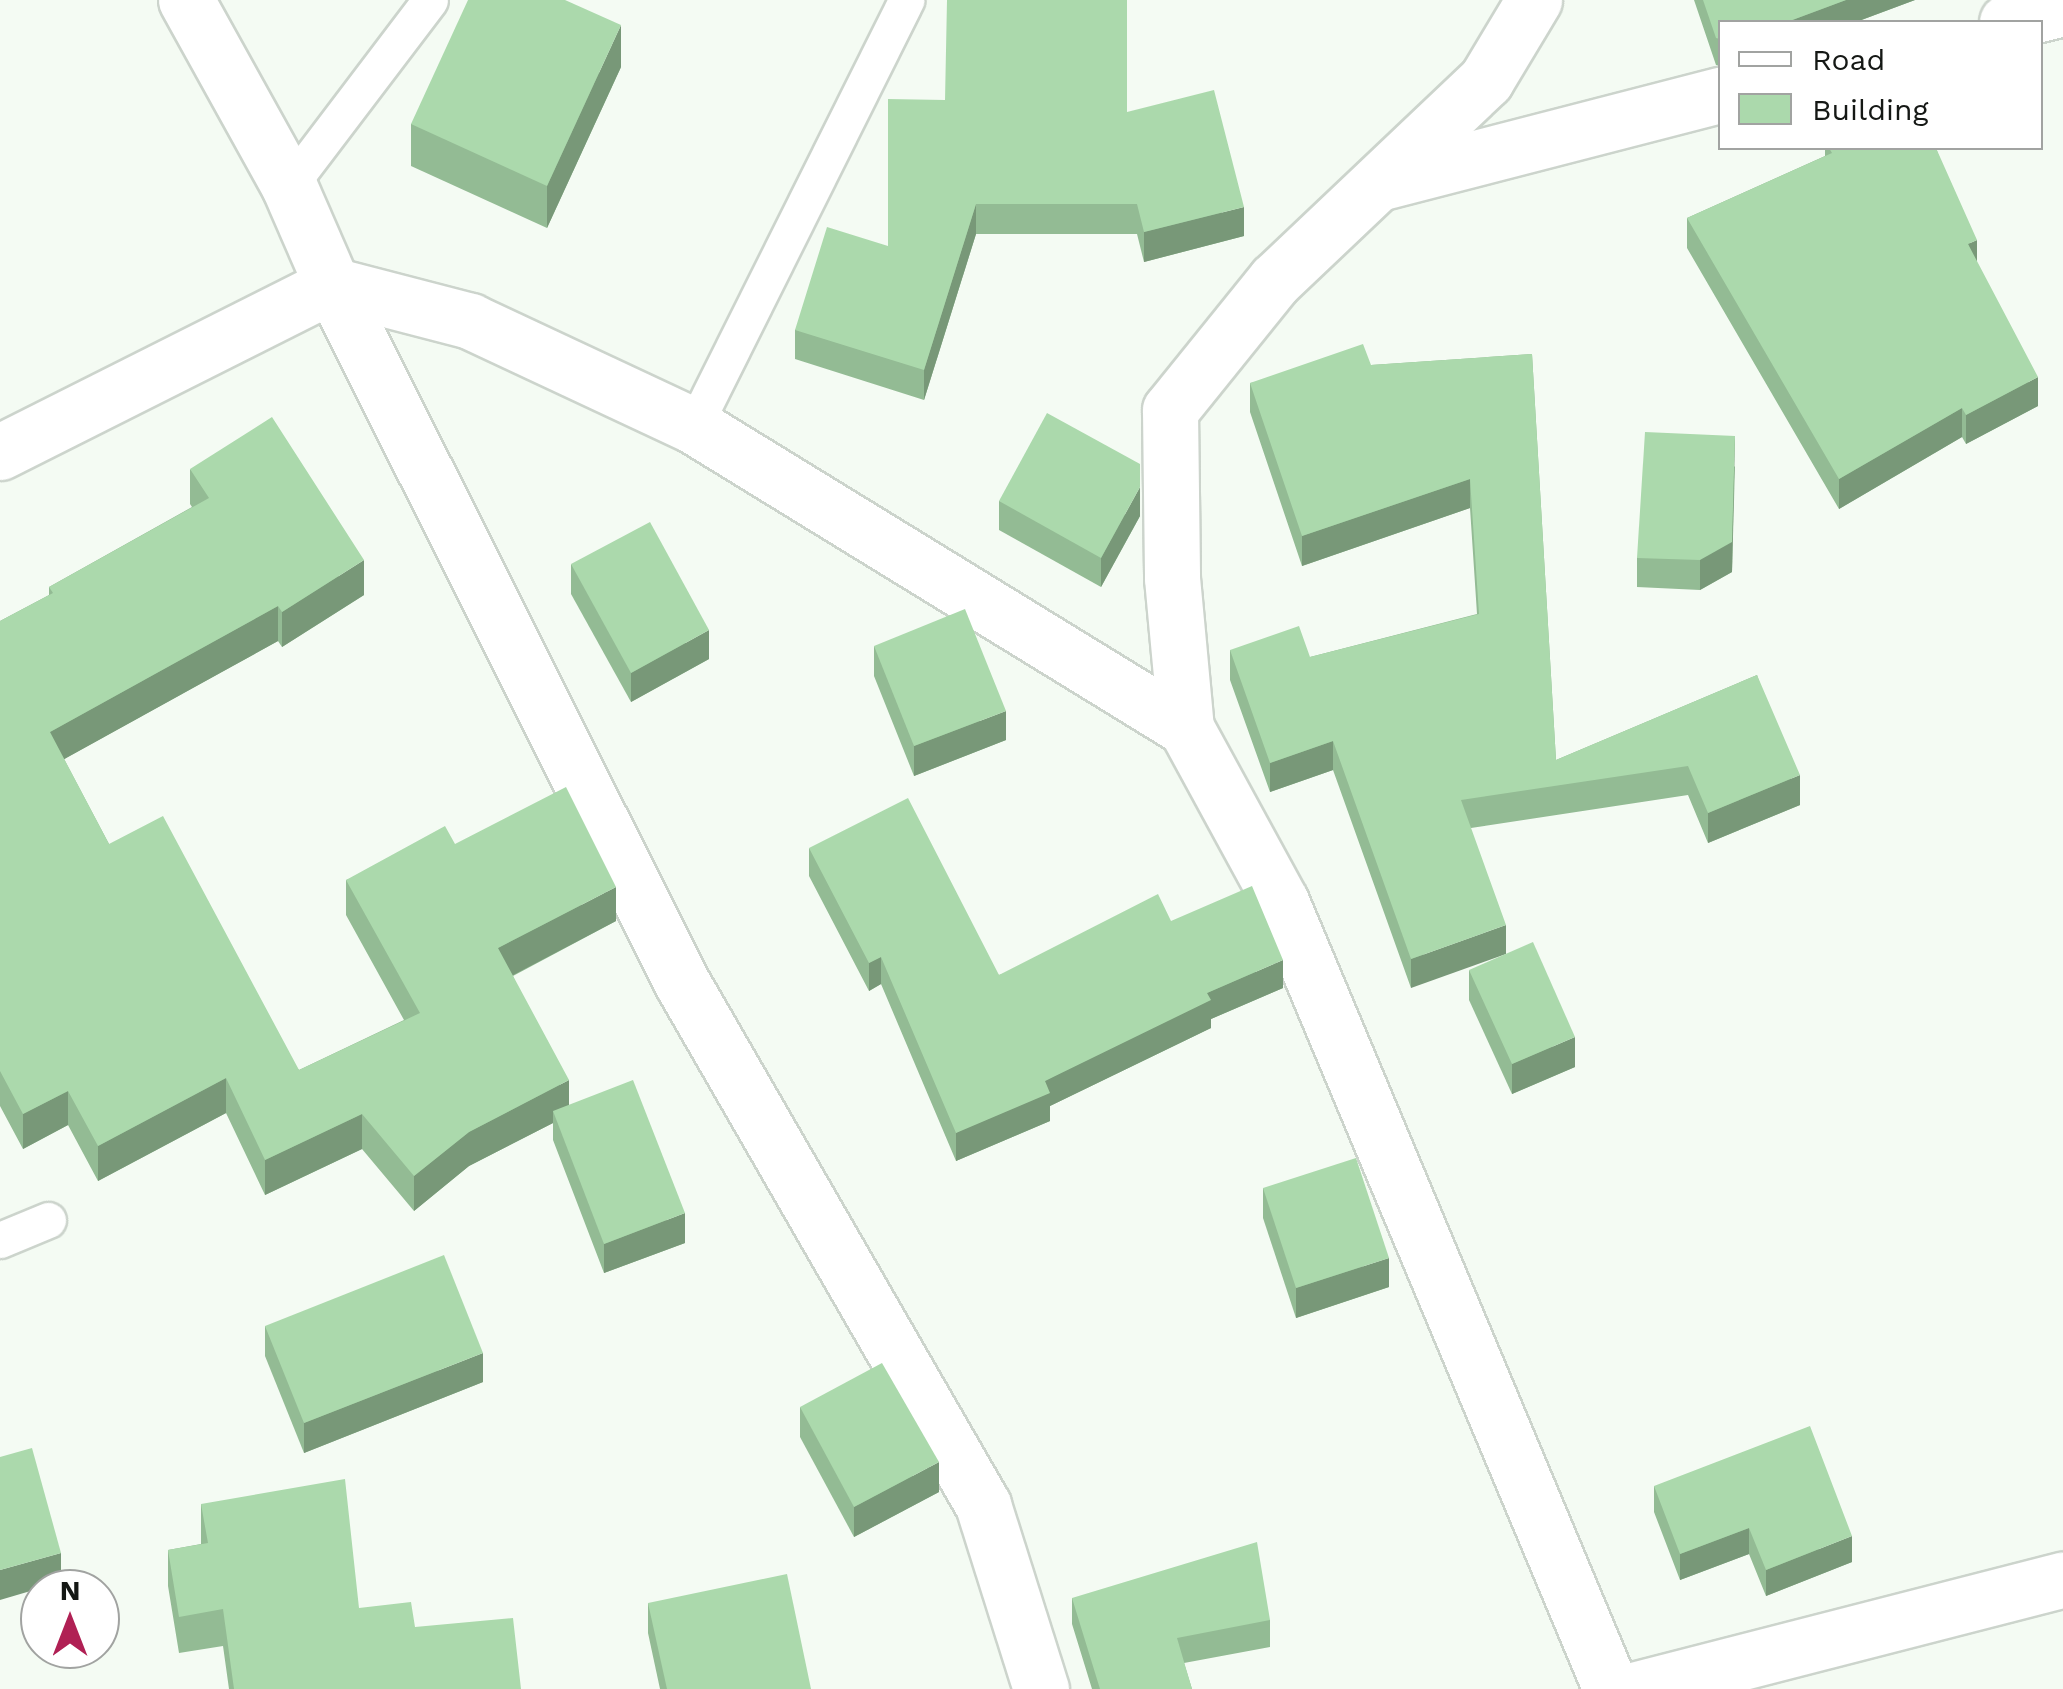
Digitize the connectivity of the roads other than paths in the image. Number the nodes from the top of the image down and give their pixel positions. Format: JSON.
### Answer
{"nodes":[{"id":1,"x":186,"y":0,"type":"edge"},
{"id":2,"x":430,"y":0,"type":"edge"},
{"id":3,"x":906,"y":0,"type":"edge"},
{"id":4,"x":1534,"y":0,"type":"edge"},
{"id":5,"x":2063,"y":8,"type":"edge"},
{"id":6,"x":2014,"y":20,"type":"edge"},
{"id":7,"x":1718,"y":97,"type":"edge"},
{"id":8,"x":1376,"y":183,"type":"junction"},
{"id":9,"x":289,"y":186,"type":"junction"},
{"id":10,"x":332,"y":284,"type":"junction"},
{"id":11,"x":694,"y":426,"type":"junction"},
{"id":12,"x":0,"y":452,"type":"edge"},
{"id":13,"x":1186,"y":728,"type":"junction"},
{"id":14,"x":48,"y":1220,"type":"dead end"},
{"id":15,"x":0,"y":1240,"type":"edge"},
{"id":16,"x":2063,"y":1580,"type":"edge"},
{"id":17,"x":1702,"y":1683,"type":"edge"},
{"id":18,"x":1040,"y":1689,"type":"edge"},
{"id":19,"x":1611,"y":1689,"type":"edge"},
{"id":20,"x":1637,"y":1689,"type":"edge"}],
"edges":[{"from":1,"to":9,"type":"street"},
{"from":2,"to":9,"type":"lane"},
{"from":3,"to":11,"type":"lane"},
{"from":4,"to":8,"type":"street"},
{"from":5,"to":6,"type":"street"},
{"from":7,"to":8,"type":"street"},
{"from":8,"to":13,"type":"street"},
{"from":9,"to":10,"type":"street"},
{"from":10,"to":11,"type":"street"},
{"from":10,"to":12,"type":"street"},
{"from":10,"to":18,"type":"street"},
{"from":11,"to":13,"type":"street"},
{"from":13,"to":19,"type":"street"},
{"from":14,"to":15,"type":"lane"},
{"from":16,"to":17,"type":"street"},
{"from":17,"to":20,"type":"street"}]}
